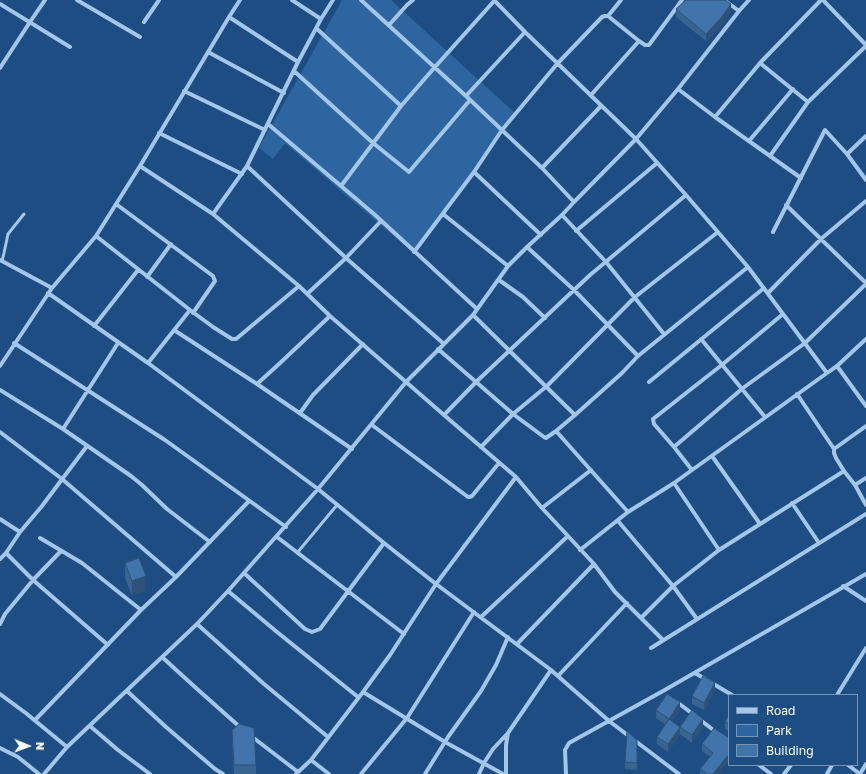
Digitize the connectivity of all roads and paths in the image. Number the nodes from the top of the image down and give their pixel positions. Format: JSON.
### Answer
{"nodes":[{"id":1,"x":46,"y":0,"type":"edge"},
{"id":2,"x":78,"y":0,"type":"edge"},
{"id":3,"x":159,"y":0,"type":"edge"},
{"id":4,"x":292,"y":0,"type":"edge"},
{"id":5,"x":333,"y":0,"type":"edge"},
{"id":6,"x":361,"y":0,"type":"edge"},
{"id":7,"x":414,"y":0,"type":"edge"},
{"id":8,"x":494,"y":0,"type":"edge"},
{"id":9,"x":621,"y":0,"type":"edge"},
{"id":10,"x":682,"y":0,"type":"edge"},
{"id":11,"x":724,"y":0,"type":"edge"},
{"id":12,"x":749,"y":0,"type":"edge"},
{"id":13,"x":822,"y":0,"type":"edge"},
{"id":14,"x":238,"y":1,"type":"edge"},
{"id":15,"x":0,"y":4,"type":"edge"},
{"id":16,"x":739,"y":12,"type":"junction"},
{"id":17,"x":608,"y":16,"type":"junction"},
{"id":18,"x":229,"y":17,"type":"junction"},
{"id":19,"x":321,"y":19,"type":"junction"},
{"id":20,"x":30,"y":22,"type":"junction"},
{"id":21,"x":144,"y":22,"type":"dead end"},
{"id":22,"x":389,"y":25,"type":"junction"},
{"id":23,"x":316,"y":28,"type":"junction"},
{"id":24,"x":525,"y":32,"type":"junction"},
{"id":25,"x":140,"y":37,"type":"dead end"},
{"id":26,"x":639,"y":41,"type":"junction"},
{"id":27,"x":866,"y":45,"type":"edge"},
{"id":28,"x":70,"y":47,"type":"dead end"},
{"id":29,"x":208,"y":52,"type":"junction"},
{"id":30,"x":298,"y":62,"type":"junction"},
{"id":31,"x":760,"y":63,"type":"junction"},
{"id":32,"x":557,"y":64,"type":"junction"},
{"id":33,"x":435,"y":67,"type":"junction"},
{"id":34,"x":0,"y":68,"type":"edge"},
{"id":35,"x":294,"y":71,"type":"junction"},
{"id":36,"x":678,"y":89,"type":"junction"},
{"id":37,"x":793,"y":89,"type":"junction"},
{"id":38,"x":184,"y":91,"type":"junction"},
{"id":39,"x":284,"y":93,"type":"junction"},
{"id":40,"x":591,"y":95,"type":"junction"},
{"id":41,"x":468,"y":98,"type":"junction"},
{"id":42,"x":808,"y":102,"type":"junction"},
{"id":43,"x":401,"y":106,"type":"junction"},
{"id":44,"x":601,"y":106,"type":"junction"},
{"id":45,"x":715,"y":117,"type":"junction"},
{"id":46,"x":268,"y":124,"type":"junction"},
{"id":47,"x":265,"y":130,"type":"junction"},
{"id":48,"x":502,"y":130,"type":"junction"},
{"id":49,"x":159,"y":133,"type":"junction"},
{"id":50,"x":866,"y":136,"type":"edge"},
{"id":51,"x":636,"y":139,"type":"junction"},
{"id":52,"x":749,"y":141,"type":"junction"},
{"id":53,"x":373,"y":143,"type":"junction"},
{"id":54,"x":847,"y":154,"type":"junction"},
{"id":55,"x":770,"y":156,"type":"junction"},
{"id":56,"x":657,"y":162,"type":"junction"},
{"id":57,"x":140,"y":166,"type":"junction"},
{"id":58,"x":247,"y":166,"type":"junction"},
{"id":59,"x":542,"y":168,"type":"junction"},
{"id":60,"x":474,"y":172,"type":"junction"},
{"id":61,"x":242,"y":174,"type":"junction"},
{"id":62,"x":801,"y":178,"type":"junction"},
{"id":63,"x":866,"y":180,"type":"edge"},
{"id":64,"x":341,"y":186,"type":"junction"},
{"id":65,"x":686,"y":194,"type":"junction"},
{"id":66,"x":866,"y":201,"type":"edge"},
{"id":67,"x":574,"y":202,"type":"junction"},
{"id":68,"x":116,"y":204,"type":"junction"},
{"id":69,"x":786,"y":205,"type":"junction"},
{"id":70,"x":24,"y":214,"type":"dead end"},
{"id":71,"x":213,"y":214,"type":"junction"},
{"id":72,"x":443,"y":214,"type":"junction"},
{"id":73,"x":562,"y":215,"type":"junction"},
{"id":74,"x":381,"y":221,"type":"junction"},
{"id":75,"x":576,"y":231,"type":"junction"},
{"id":76,"x":718,"y":232,"type":"junction"},
{"id":77,"x":773,"y":232,"type":"dead end"},
{"id":78,"x":541,"y":235,"type":"junction"},
{"id":79,"x":96,"y":236,"type":"junction"},
{"id":80,"x":821,"y":239,"type":"junction"},
{"id":81,"x":171,"y":244,"type":"junction"},
{"id":82,"x":527,"y":247,"type":"junction"},
{"id":83,"x":414,"y":252,"type":"junction"},
{"id":84,"x":346,"y":258,"type":"junction"},
{"id":85,"x":1,"y":261,"type":"edge"},
{"id":86,"x":606,"y":262,"type":"junction"},
{"id":87,"x":508,"y":266,"type":"junction"},
{"id":88,"x":748,"y":267,"type":"junction"},
{"id":89,"x":138,"y":270,"type":"junction"},
{"id":90,"x":147,"y":277,"type":"junction"},
{"id":91,"x":499,"y":280,"type":"junction"},
{"id":92,"x":866,"y":283,"type":"edge"},
{"id":93,"x":299,"y":286,"type":"junction"},
{"id":94,"x":52,"y":288,"type":"junction"},
{"id":95,"x":764,"y":288,"type":"junction"},
{"id":96,"x":574,"y":290,"type":"junction"},
{"id":97,"x":48,"y":293,"type":"junction"},
{"id":98,"x":768,"y":293,"type":"junction"},
{"id":99,"x":307,"y":294,"type":"junction"},
{"id":100,"x":635,"y":297,"type":"junction"},
{"id":101,"x":477,"y":309,"type":"junction"},
{"id":102,"x":191,"y":311,"type":"junction"},
{"id":103,"x":473,"y":314,"type":"junction"},
{"id":104,"x":783,"y":314,"type":"junction"},
{"id":105,"x":330,"y":316,"type":"junction"},
{"id":106,"x":545,"y":318,"type":"junction"},
{"id":107,"x":608,"y":325,"type":"junction"},
{"id":108,"x":94,"y":326,"type":"junction"},
{"id":109,"x":174,"y":330,"type":"junction"},
{"id":110,"x":664,"y":334,"type":"junction"},
{"id":111,"x":701,"y":339,"type":"junction"},
{"id":112,"x":866,"y":340,"type":"edge"},
{"id":113,"x":14,"y":343,"type":"junction"},
{"id":114,"x":118,"y":343,"type":"junction"},
{"id":115,"x":805,"y":343,"type":"junction"},
{"id":116,"x":363,"y":344,"type":"junction"},
{"id":117,"x":444,"y":344,"type":"junction"},
{"id":118,"x":438,"y":350,"type":"junction"},
{"id":119,"x":510,"y":351,"type":"junction"},
{"id":120,"x":638,"y":356,"type":"junction"},
{"id":121,"x":148,"y":363,"type":"junction"},
{"id":122,"x":723,"y":364,"type":"junction"},
{"id":123,"x":0,"y":366,"type":"edge"},
{"id":124,"x":836,"y":366,"type":"junction"},
{"id":125,"x":827,"y":373,"type":"junction"},
{"id":126,"x":406,"y":382,"type":"junction"},
{"id":127,"x":476,"y":382,"type":"junction"},
{"id":128,"x":649,"y":382,"type":"dead end"},
{"id":129,"x":257,"y":384,"type":"junction"},
{"id":130,"x":547,"y":386,"type":"junction"},
{"id":131,"x":743,"y":388,"type":"junction"},
{"id":132,"x":0,"y":390,"type":"edge"},
{"id":133,"x":88,"y":390,"type":"junction"},
{"id":134,"x":797,"y":394,"type":"junction"},
{"id":135,"x":866,"y":406,"type":"edge"},
{"id":136,"x":300,"y":413,"type":"junction"},
{"id":137,"x":513,"y":414,"type":"junction"},
{"id":138,"x":575,"y":415,"type":"junction"},
{"id":139,"x":444,"y":416,"type":"junction"},
{"id":140,"x":765,"y":417,"type":"junction"},
{"id":141,"x":372,"y":425,"type":"junction"},
{"id":142,"x":866,"y":426,"type":"edge"},
{"id":143,"x":63,"y":429,"type":"junction"},
{"id":144,"x":556,"y":431,"type":"junction"},
{"id":145,"x":0,"y":432,"type":"edge"},
{"id":146,"x":87,"y":446,"type":"junction"},
{"id":147,"x":481,"y":447,"type":"junction"},
{"id":148,"x":674,"y":447,"type":"junction"},
{"id":149,"x":352,"y":449,"type":"junction"},
{"id":150,"x":834,"y":449,"type":"junction"},
{"id":151,"x":712,"y":456,"type":"junction"},
{"id":152,"x":499,"y":463,"type":"junction"},
{"id":153,"x":591,"y":470,"type":"junction"},
{"id":154,"x":692,"y":470,"type":"junction"},
{"id":155,"x":844,"y":471,"type":"junction"},
{"id":156,"x":516,"y":477,"type":"junction"},
{"id":157,"x":866,"y":478,"type":"edge"},
{"id":158,"x":62,"y":479,"type":"junction"},
{"id":159,"x":674,"y":483,"type":"junction"},
{"id":160,"x":854,"y":485,"type":"junction"},
{"id":161,"x":318,"y":489,"type":"junction"},
{"id":162,"x":249,"y":501,"type":"junction"},
{"id":163,"x":792,"y":503,"type":"junction"},
{"id":164,"x":337,"y":505,"type":"junction"},
{"id":165,"x":866,"y":505,"type":"edge"},
{"id":166,"x":542,"y":508,"type":"junction"},
{"id":167,"x":628,"y":512,"type":"junction"},
{"id":168,"x":866,"y":514,"type":"edge"},
{"id":169,"x":0,"y":519,"type":"edge"},
{"id":170,"x":618,"y":521,"type":"junction"},
{"id":171,"x":760,"y":524,"type":"junction"},
{"id":172,"x":286,"y":527,"type":"junction"},
{"id":173,"x":20,"y":532,"type":"junction"},
{"id":174,"x":568,"y":536,"type":"junction"},
{"id":175,"x":277,"y":537,"type":"junction"},
{"id":176,"x":40,"y":538,"type":"dead end"},
{"id":177,"x":210,"y":542,"type":"junction"},
{"id":178,"x":384,"y":543,"type":"junction"},
{"id":179,"x":819,"y":543,"type":"junction"},
{"id":180,"x":580,"y":550,"type":"junction"},
{"id":181,"x":720,"y":550,"type":"junction"},
{"id":182,"x":61,"y":551,"type":"junction"},
{"id":183,"x":297,"y":552,"type":"junction"},
{"id":184,"x":6,"y":553,"type":"junction"},
{"id":185,"x":0,"y":559,"type":"edge"},
{"id":186,"x":594,"y":564,"type":"junction"},
{"id":187,"x":244,"y":573,"type":"junction"},
{"id":188,"x":866,"y":574,"type":"edge"},
{"id":189,"x":176,"y":577,"type":"junction"},
{"id":190,"x":33,"y":580,"type":"junction"},
{"id":191,"x":436,"y":584,"type":"junction"},
{"id":192,"x":673,"y":586,"type":"junction"},
{"id":193,"x":844,"y":586,"type":"junction"},
{"id":194,"x":228,"y":591,"type":"junction"},
{"id":195,"x":349,"y":592,"type":"junction"},
{"id":196,"x":866,"y":602,"type":"edge"},
{"id":197,"x":627,"y":604,"type":"junction"},
{"id":198,"x":141,"y":610,"type":"junction"},
{"id":199,"x":474,"y":612,"type":"junction"},
{"id":200,"x":481,"y":617,"type":"junction"},
{"id":201,"x":641,"y":618,"type":"junction"},
{"id":202,"x":697,"y":619,"type":"junction"},
{"id":203,"x":0,"y":624,"type":"edge"},
{"id":204,"x":197,"y":624,"type":"junction"},
{"id":205,"x":404,"y":634,"type":"junction"},
{"id":206,"x":508,"y":637,"type":"junction"},
{"id":207,"x":663,"y":640,"type":"junction"},
{"id":208,"x":517,"y":644,"type":"junction"},
{"id":209,"x":108,"y":645,"type":"junction"},
{"id":210,"x":651,"y":648,"type":"dead end"},
{"id":211,"x":866,"y":648,"type":"edge"},
{"id":212,"x":162,"y":657,"type":"junction"},
{"id":213,"x":551,"y":670,"type":"junction"},
{"id":214,"x":695,"y":673,"type":"junction"},
{"id":215,"x":558,"y":676,"type":"junction"},
{"id":216,"x":127,"y":691,"type":"junction"},
{"id":217,"x":663,"y":691,"type":"junction"},
{"id":218,"x":363,"y":692,"type":"junction"},
{"id":219,"x":0,"y":694,"type":"edge"},
{"id":220,"x":730,"y":694,"type":"edge"},
{"id":221,"x":839,"y":694,"type":"edge"},
{"id":222,"x":669,"y":696,"type":"edge"},
{"id":223,"x":358,"y":697,"type":"junction"},
{"id":224,"x":675,"y":701,"type":"edge"},
{"id":225,"x":407,"y":718,"type":"junction"},
{"id":226,"x":35,"y":720,"type":"junction"},
{"id":227,"x":609,"y":721,"type":"junction"},
{"id":228,"x":90,"y":726,"type":"junction"},
{"id":229,"x":244,"y":730,"type":"edge"},
{"id":230,"x":508,"y":733,"type":"junction"},
{"id":231,"x":717,"y":733,"type":"edge"},
{"id":232,"x":250,"y":735,"type":"edge"},
{"id":233,"x":328,"y":737,"type":"junction"},
{"id":234,"x":445,"y":742,"type":"junction"},
{"id":235,"x":67,"y":747,"type":"junction"},
{"id":236,"x":0,"y":748,"type":"edge"},
{"id":237,"x":311,"y":760,"type":"junction"},
{"id":238,"x":484,"y":763,"type":"junction"},
{"id":239,"x":866,"y":764,"type":"edge"},
{"id":240,"x":760,"y":766,"type":"edge"},
{"id":241,"x":790,"y":766,"type":"edge"},
{"id":242,"x":849,"y":766,"type":"edge"},
{"id":243,"x":297,"y":773,"type":"edge"},
{"id":244,"x":39,"y":774,"type":"edge"},
{"id":245,"x":44,"y":774,"type":"edge"},
{"id":246,"x":150,"y":774,"type":"edge"},
{"id":247,"x":223,"y":774,"type":"edge"},
{"id":248,"x":329,"y":774,"type":"edge"},
{"id":249,"x":361,"y":774,"type":"edge"},
{"id":250,"x":425,"y":774,"type":"edge"},
{"id":251,"x":479,"y":774,"type":"edge"},
{"id":252,"x":504,"y":774,"type":"edge"},
{"id":253,"x":566,"y":774,"type":"edge"},
{"id":254,"x":679,"y":774,"type":"edge"},
{"id":255,"x":771,"y":774,"type":"edge"},
{"id":256,"x":784,"y":774,"type":"edge"},
{"id":257,"x":860,"y":774,"type":"edge"}],
"edges":[{"from":1,"to":20,"type":"street"},
{"from":2,"to":25,"type":"street"},
{"from":3,"to":21,"type":"street"},
{"from":4,"to":19,"type":"street"},
{"from":5,"to":19,"type":"street"},
{"from":6,"to":22,"type":"street"},
{"from":7,"to":22,"type":"street"},
{"from":8,"to":24,"type":"street"},
{"from":8,"to":33,"type":"street"},
{"from":9,"to":17,"type":"street"},
{"from":10,"to":26,"type":"street"},
{"from":11,"to":16,"type":"street"},
{"from":12,"to":16,"type":"street"},
{"from":13,"to":27,"type":"street"},
{"from":13,"to":31,"type":"street"},
{"from":14,"to":18,"type":"street"},
{"from":15,"to":20,"type":"street"},
{"from":16,"to":36,"type":"street"},
{"from":17,"to":26,"type":"street"},
{"from":17,"to":32,"type":"street"},
{"from":18,"to":29,"type":"street"},
{"from":18,"to":30,"type":"street"},
{"from":19,"to":23,"type":"street"},
{"from":20,"to":28,"type":"street"},
{"from":20,"to":34,"type":"street"},
{"from":22,"to":33,"type":"street"},
{"from":23,"to":30,"type":"street"},
{"from":23,"to":43,"type":"street"},
{"from":24,"to":32,"type":"street"},
{"from":24,"to":41,"type":"street"},
{"from":26,"to":40,"type":"street"},
{"from":27,"to":42,"type":"street"},
{"from":29,"to":38,"type":"street"},
{"from":29,"to":39,"type":"street"},
{"from":30,"to":35,"type":"street"},
{"from":31,"to":37,"type":"street"},
{"from":31,"to":45,"type":"street"},
{"from":32,"to":40,"type":"street"},
{"from":32,"to":48,"type":"street"},
{"from":33,"to":41,"type":"street"},
{"from":33,"to":43,"type":"street"},
{"from":35,"to":39,"type":"street"},
{"from":35,"to":53,"type":"street"},
{"from":36,"to":45,"type":"street"},
{"from":36,"to":51,"type":"street"},
{"from":37,"to":42,"type":"street"},
{"from":37,"to":52,"type":"street"},
{"from":38,"to":47,"type":"street"},
{"from":38,"to":49,"type":"street"},
{"from":39,"to":46,"type":"street"},
{"from":40,"to":44,"type":"street"},
{"from":41,"to":48,"type":"street"},
{"from":41,"to":53,"type":"street"},
{"from":42,"to":55,"type":"street"},
{"from":43,"to":53,"type":"street"},
{"from":44,"to":51,"type":"street"},
{"from":44,"to":59,"type":"street"},
{"from":45,"to":52,"type":"street"},
{"from":46,"to":47,"type":"street"},
{"from":46,"to":64,"type":"street"},
{"from":47,"to":58,"type":"street"},
{"from":48,"to":59,"type":"street"},
{"from":48,"to":60,"type":"street"},
{"from":49,"to":57,"type":"street"},
{"from":49,"to":61,"type":"street"},
{"from":50,"to":54,"type":"street"},
{"from":51,"to":56,"type":"street"},
{"from":51,"to":67,"type":"street"},
{"from":52,"to":55,"type":"street"},
{"from":53,"to":64,"type":"street"},
{"from":54,"to":62,"type":"street"},
{"from":54,"to":63,"type":"street"},
{"from":55,"to":62,"type":"street"},
{"from":56,"to":65,"type":"street"},
{"from":56,"to":75,"type":"street"},
{"from":57,"to":68,"type":"street"},
{"from":57,"to":71,"type":"street"},
{"from":58,"to":61,"type":"street"},
{"from":58,"to":84,"type":"street"},
{"from":59,"to":67,"type":"street"},
{"from":60,"to":72,"type":"street"},
{"from":60,"to":78,"type":"street"},
{"from":61,"to":71,"type":"street"},
{"from":62,"to":69,"type":"street"},
{"from":64,"to":74,"type":"street"},
{"from":65,"to":76,"type":"street"},
{"from":65,"to":86,"type":"street"},
{"from":66,"to":80,"type":"street"},
{"from":67,"to":73,"type":"street"},
{"from":68,"to":79,"type":"street"},
{"from":68,"to":81,"type":"street"},
{"from":69,"to":77,"type":"street"},
{"from":69,"to":80,"type":"street"},
{"from":70,"to":85,"type":"lane"},
{"from":71,"to":93,"type":"street"},
{"from":72,"to":83,"type":"street"},
{"from":72,"to":87,"type":"street"},
{"from":73,"to":75,"type":"street"},
{"from":73,"to":78,"type":"street"},
{"from":74,"to":83,"type":"street"},
{"from":74,"to":84,"type":"street"},
{"from":75,"to":86,"type":"street"},
{"from":76,"to":88,"type":"street"},
{"from":76,"to":100,"type":"street"},
{"from":78,"to":82,"type":"street"},
{"from":79,"to":89,"type":"street"},
{"from":79,"to":94,"type":"street"},
{"from":80,"to":92,"type":"street"},
{"from":80,"to":98,"type":"street"},
{"from":81,"to":90,"type":"street"},
{"from":81,"to":102,"type":"street"},
{"from":82,"to":87,"type":"street"},
{"from":82,"to":96,"type":"street"},
{"from":83,"to":101,"type":"street"},
{"from":84,"to":99,"type":"street"},
{"from":84,"to":117,"type":"street"},
{"from":85,"to":94,"type":"street"},
{"from":86,"to":96,"type":"street"},
{"from":86,"to":100,"type":"street"},
{"from":87,"to":91,"type":"street"},
{"from":88,"to":95,"type":"street"},
{"from":88,"to":110,"type":"street"},
{"from":89,"to":90,"type":"street"},
{"from":89,"to":108,"type":"street"},
{"from":90,"to":102,"type":"street"},
{"from":91,"to":101,"type":"street"},
{"from":91,"to":106,"type":"street"},
{"from":92,"to":115,"type":"street"},
{"from":93,"to":99,"type":"street"},
{"from":93,"to":102,"type":"street"},
{"from":94,"to":97,"type":"street"},
{"from":95,"to":98,"type":"street"},
{"from":95,"to":111,"type":"street"},
{"from":96,"to":106,"type":"street"},
{"from":96,"to":107,"type":"street"},
{"from":97,"to":108,"type":"street"},
{"from":97,"to":113,"type":"street"},
{"from":98,"to":104,"type":"street"},
{"from":99,"to":105,"type":"street"},
{"from":100,"to":107,"type":"street"},
{"from":100,"to":110,"type":"street"},
{"from":101,"to":103,"type":"street"},
{"from":102,"to":109,"type":"street"},
{"from":103,"to":117,"type":"street"},
{"from":103,"to":119,"type":"street"},
{"from":104,"to":115,"type":"street"},
{"from":104,"to":122,"type":"street"},
{"from":105,"to":116,"type":"street"},
{"from":105,"to":129,"type":"street"},
{"from":106,"to":119,"type":"street"},
{"from":107,"to":120,"type":"street"},
{"from":107,"to":130,"type":"street"},
{"from":108,"to":114,"type":"street"},
{"from":109,"to":121,"type":"street"},
{"from":109,"to":129,"type":"street"},
{"from":110,"to":120,"type":"street"},
{"from":111,"to":122,"type":"street"},
{"from":111,"to":128,"type":"street"},
{"from":112,"to":124,"type":"street"},
{"from":113,"to":123,"type":"street"},
{"from":113,"to":133,"type":"street"},
{"from":114,"to":121,"type":"street"},
{"from":114,"to":133,"type":"street"},
{"from":115,"to":125,"type":"street"},
{"from":115,"to":131,"type":"street"},
{"from":116,"to":126,"type":"street"},
{"from":116,"to":136,"type":"street"},
{"from":117,"to":118,"type":"street"},
{"from":118,"to":126,"type":"street"},
{"from":118,"to":127,"type":"street"},
{"from":119,"to":127,"type":"street"},
{"from":119,"to":130,"type":"street"},
{"from":120,"to":138,"type":"street"},
{"from":121,"to":161,"type":"street"},
{"from":122,"to":131,"type":"street"},
{"from":122,"to":148,"type":"street"},
{"from":124,"to":125,"type":"street"},
{"from":124,"to":135,"type":"street"},
{"from":125,"to":134,"type":"street"},
{"from":126,"to":139,"type":"street"},
{"from":126,"to":141,"type":"street"},
{"from":127,"to":137,"type":"street"},
{"from":127,"to":139,"type":"street"},
{"from":129,"to":136,"type":"street"},
{"from":130,"to":137,"type":"street"},
{"from":130,"to":138,"type":"street"},
{"from":131,"to":140,"type":"street"},
{"from":131,"to":148,"type":"street"},
{"from":132,"to":143,"type":"street"},
{"from":133,"to":143,"type":"street"},
{"from":133,"to":162,"type":"street"},
{"from":134,"to":140,"type":"street"},
{"from":134,"to":150,"type":"street"},
{"from":136,"to":149,"type":"street"},
{"from":137,"to":144,"type":"street"},
{"from":137,"to":147,"type":"street"},
{"from":138,"to":144,"type":"street"},
{"from":139,"to":147,"type":"street"},
{"from":140,"to":151,"type":"street"},
{"from":141,"to":149,"type":"street"},
{"from":141,"to":152,"type":"street"},
{"from":142,"to":150,"type":"street"},
{"from":143,"to":146,"type":"street"},
{"from":144,"to":153,"type":"street"},
{"from":145,"to":158,"type":"street"},
{"from":146,"to":158,"type":"street"},
{"from":146,"to":177,"type":"street"},
{"from":147,"to":152,"type":"street"},
{"from":148,"to":154,"type":"street"},
{"from":149,"to":161,"type":"street"},
{"from":150,"to":155,"type":"street"},
{"from":151,"to":154,"type":"street"},
{"from":151,"to":171,"type":"street"},
{"from":152,"to":156,"type":"street"},
{"from":153,"to":166,"type":"street"},
{"from":153,"to":167,"type":"street"},
{"from":154,"to":159,"type":"street"},
{"from":155,"to":160,"type":"street"},
{"from":155,"to":163,"type":"street"},
{"from":156,"to":166,"type":"street"},
{"from":156,"to":191,"type":"street"},
{"from":157,"to":160,"type":"street"},
{"from":158,"to":173,"type":"street"},
{"from":158,"to":189,"type":"street"},
{"from":159,"to":167,"type":"street"},
{"from":159,"to":181,"type":"street"},
{"from":160,"to":165,"type":"street"},
{"from":161,"to":164,"type":"street"},
{"from":161,"to":172,"type":"street"},
{"from":162,"to":172,"type":"street"},
{"from":162,"to":177,"type":"street"},
{"from":163,"to":171,"type":"street"},
{"from":163,"to":179,"type":"street"},
{"from":164,"to":178,"type":"street"},
{"from":164,"to":183,"type":"lane"},
{"from":166,"to":174,"type":"street"},
{"from":167,"to":170,"type":"street"},
{"from":168,"to":179,"type":"street"},
{"from":169,"to":173,"type":"street"},
{"from":170,"to":180,"type":"street"},
{"from":170,"to":192,"type":"street"},
{"from":171,"to":181,"type":"street"},
{"from":172,"to":175,"type":"street"},
{"from":173,"to":184,"type":"street"},
{"from":174,"to":180,"type":"street"},
{"from":174,"to":200,"type":"street"},
{"from":175,"to":183,"type":"street"},
{"from":175,"to":187,"type":"street"},
{"from":176,"to":182,"type":"street"},
{"from":177,"to":189,"type":"street"},
{"from":178,"to":191,"type":"street"},
{"from":178,"to":195,"type":"street"},
{"from":179,"to":202,"type":"street"},
{"from":180,"to":186,"type":"street"},
{"from":181,"to":192,"type":"street"},
{"from":182,"to":190,"type":"street"},
{"from":182,"to":198,"type":"street"},
{"from":183,"to":195,"type":"street"},
{"from":184,"to":185,"type":"street"},
{"from":184,"to":190,"type":"street"},
{"from":186,"to":197,"type":"street"},
{"from":186,"to":208,"type":"street"},
{"from":187,"to":194,"type":"street"},
{"from":187,"to":195,"type":"street"},
{"from":188,"to":193,"type":"street"},
{"from":189,"to":198,"type":"street"},
{"from":190,"to":203,"type":"street"},
{"from":190,"to":209,"type":"street"},
{"from":191,"to":199,"type":"street"},
{"from":191,"to":205,"type":"street"},
{"from":192,"to":201,"type":"street"},
{"from":192,"to":202,"type":"street"},
{"from":193,"to":196,"type":"street"},
{"from":193,"to":214,"type":"street"},
{"from":194,"to":204,"type":"street"},
{"from":194,"to":223,"type":"street"},
{"from":195,"to":205,"type":"street"},
{"from":197,"to":201,"type":"street"},
{"from":197,"to":215,"type":"street"},
{"from":198,"to":209,"type":"street"},
{"from":199,"to":200,"type":"street"},
{"from":199,"to":225,"type":"street"},
{"from":200,"to":206,"type":"street"},
{"from":201,"to":207,"type":"street"},
{"from":202,"to":207,"type":"street"},
{"from":204,"to":212,"type":"street"},
{"from":204,"to":233,"type":"street"},
{"from":205,"to":218,"type":"street"},
{"from":206,"to":208,"type":"street"},
{"from":206,"to":234,"type":"street"},
{"from":207,"to":210,"type":"street"},
{"from":208,"to":213,"type":"street"},
{"from":209,"to":226,"type":"street"},
{"from":211,"to":221,"type":"street"},
{"from":212,"to":216,"type":"street"},
{"from":212,"to":229,"type":"street"},
{"from":213,"to":215,"type":"street"},
{"from":213,"to":230,"type":"street"},
{"from":214,"to":217,"type":"street"},
{"from":214,"to":220,"type":"street"},
{"from":215,"to":227,"type":"street"},
{"from":216,"to":228,"type":"street"},
{"from":216,"to":247,"type":"street"},
{"from":217,"to":222,"type":"street"},
{"from":217,"to":227,"type":"street"},
{"from":218,"to":223,"type":"street"},
{"from":218,"to":225,"type":"street"},
{"from":219,"to":226,"type":"street"},
{"from":223,"to":233,"type":"street"},
{"from":224,"to":231,"type":"street"},
{"from":225,"to":234,"type":"street"},
{"from":225,"to":249,"type":"street"},
{"from":226,"to":235,"type":"street"},
{"from":227,"to":253,"type":"street"},
{"from":227,"to":254,"type":"street"},
{"from":228,"to":235,"type":"street"},
{"from":228,"to":246,"type":"street"},
{"from":230,"to":238,"type":"street"},
{"from":230,"to":252,"type":"street"},
{"from":232,"to":243,"type":"street"},
{"from":233,"to":237,"type":"street"},
{"from":234,"to":238,"type":"street"},
{"from":234,"to":250,"type":"street"},
{"from":235,"to":245,"type":"street"},
{"from":236,"to":244,"type":"street"},
{"from":237,"to":243,"type":"street"},
{"from":237,"to":248,"type":"street"},
{"from":238,"to":251,"type":"street"},
{"from":238,"to":252,"type":"street"},
{"from":239,"to":257,"type":"street"},
{"from":240,"to":255,"type":"street"},
{"from":241,"to":256,"type":"street"},
{"from":242,"to":257,"type":"street"}]}
